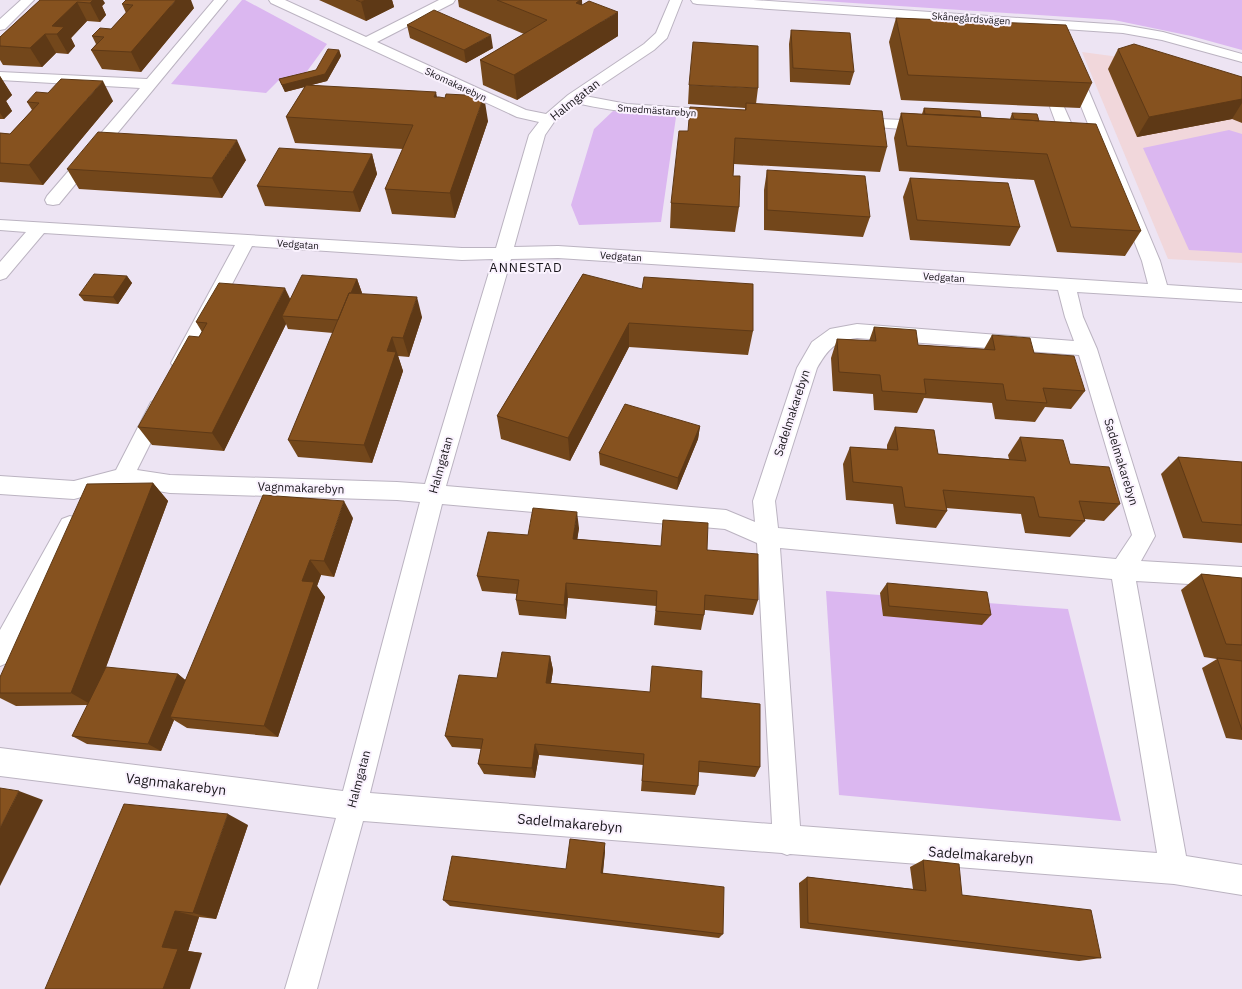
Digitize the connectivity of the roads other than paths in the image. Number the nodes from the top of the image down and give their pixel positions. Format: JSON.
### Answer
{"nodes":[{"id":1,"x":28,"y":0,"type":"edge"},
{"id":2,"x":222,"y":0,"type":"edge"},
{"id":3,"x":275,"y":0,"type":"edge"},
{"id":4,"x":449,"y":0,"type":"edge"},
{"id":5,"x":676,"y":0,"type":"edge"},
{"id":6,"x":697,"y":0,"type":"edge"},
{"id":7,"x":0,"y":26,"type":"edge"},
{"id":8,"x":366,"y":42,"type":"junction"},
{"id":9,"x":1066,"y":51,"type":"edge"},
{"id":10,"x":1242,"y":58,"type":"edge"},
{"id":11,"x":0,"y":76,"type":"edge"},
{"id":12,"x":151,"y":84,"type":"junction"},
{"id":13,"x":573,"y":98,"type":"junction"},
{"id":14,"x":1057,"y":106,"type":"edge"},
{"id":15,"x":734,"y":115,"type":"edge"},
{"id":16,"x":549,"y":119,"type":"junction"},
{"id":17,"x":837,"y":121,"type":"edge"},
{"id":18,"x":941,"y":127,"type":"edge"},
{"id":19,"x":1052,"y":133,"type":"edge"},
{"id":20,"x":1068,"y":134,"type":"junction"},
{"id":21,"x":1102,"y":136,"type":"junction"},
{"id":22,"x":53,"y":200,"type":"dead end"},
{"id":23,"x":0,"y":225,"type":"edge"},
{"id":24,"x":39,"y":228,"type":"junction"},
{"id":25,"x":246,"y":241,"type":"junction"},
{"id":26,"x":504,"y":252,"type":"junction"},
{"id":27,"x":0,"y":274,"type":"edge"},
{"id":28,"x":1066,"y":284,"type":"junction"},
{"id":29,"x":1160,"y":290,"type":"junction"},
{"id":30,"x":1242,"y":296,"type":"edge"},
{"id":31,"x":1086,"y":349,"type":"junction"},
{"id":32,"x":123,"y":477,"type":"junction"},
{"id":33,"x":0,"y":485,"type":"edge"},
{"id":34,"x":433,"y":494,"type":"junction"},
{"id":35,"x":768,"y":537,"type":"junction"},
{"id":36,"x":1122,"y":570,"type":"junction"},
{"id":37,"x":1242,"y":577,"type":"edge"},
{"id":38,"x":0,"y":654,"type":"edge"},
{"id":39,"x":0,"y":762,"type":"edge"},
{"id":40,"x":353,"y":806,"type":"junction"},
{"id":41,"x":787,"y":841,"type":"junction"},
{"id":42,"x":1174,"y":869,"type":"junction"},
{"id":43,"x":1242,"y":880,"type":"edge"},
{"id":44,"x":300,"y":989,"type":"edge"}],
"edges":[{"from":1,"to":7,"type":"street"},
{"from":2,"to":12,"type":"street"},
{"from":3,"to":8,"type":"street","name":"Skomakarebyn"},
{"from":4,"to":8,"type":"street"},
{"from":5,"to":13,"type":"street","name":"Halmgatan"},
{"from":6,"to":10,"type":"street","name":"Skånegårdsvägen"},
{"from":8,"to":16,"type":"street","name":"Skomakarebyn"},
{"from":9,"to":21,"type":"street"},
{"from":11,"to":12,"type":"street"},
{"from":12,"to":22,"type":"street"},
{"from":13,"to":15,"type":"street","name":"Smedmästarebyn"},
{"from":13,"to":16,"type":"street","name":"Halmgatan"},
{"from":14,"to":20,"type":"street"},
{"from":16,"to":26,"type":"street","name":"Halmgatan"},
{"from":17,"to":18,"type":"street"},
{"from":19,"to":20,"type":"street"},
{"from":20,"to":21,"type":"street"},
{"from":21,"to":29,"type":"street"},
{"from":23,"to":24,"type":"street","name":"Vedgatan"},
{"from":24,"to":25,"type":"street","name":"Vedgatan"},
{"from":24,"to":27,"type":"street"},
{"from":25,"to":26,"type":"street","name":"Vedgatan"},
{"from":25,"to":32,"type":"street"},
{"from":26,"to":28,"type":"street","name":"Vedgatan"},
{"from":26,"to":34,"type":"street","name":"Halmgatan"},
{"from":28,"to":29,"type":"street","name":"Vedgatan"},
{"from":28,"to":31,"type":"street","name":"Sadelmakarebyn"},
{"from":29,"to":30,"type":"street","name":"Vedgatan"},
{"from":31,"to":35,"type":"street","name":"Sadelmakarebyn"},
{"from":31,"to":36,"type":"street","name":"Sadelmakarebyn"},
{"from":32,"to":33,"type":"street","name":"Vagnmakarebyn"},
{"from":32,"to":34,"type":"street","name":"Vagnmakarebyn"},
{"from":32,"to":38,"type":"street"},
{"from":34,"to":35,"type":"street"},
{"from":34,"to":40,"type":"street","name":"Halmgatan"},
{"from":35,"to":36,"type":"street"},
{"from":35,"to":41,"type":"street","name":"Sadelmakarebyn"},
{"from":36,"to":37,"type":"street"},
{"from":36,"to":42,"type":"street"},
{"from":39,"to":40,"type":"street","name":"Vagnmakarebyn"},
{"from":40,"to":41,"type":"street","name":"Sadelmakarebyn"},
{"from":40,"to":44,"type":"street","name":"Halmgatan"},
{"from":41,"to":42,"type":"street","name":"Sadelmakarebyn"},
{"from":42,"to":43,"type":"street","name":"Sadelmakarebyn"}]}
